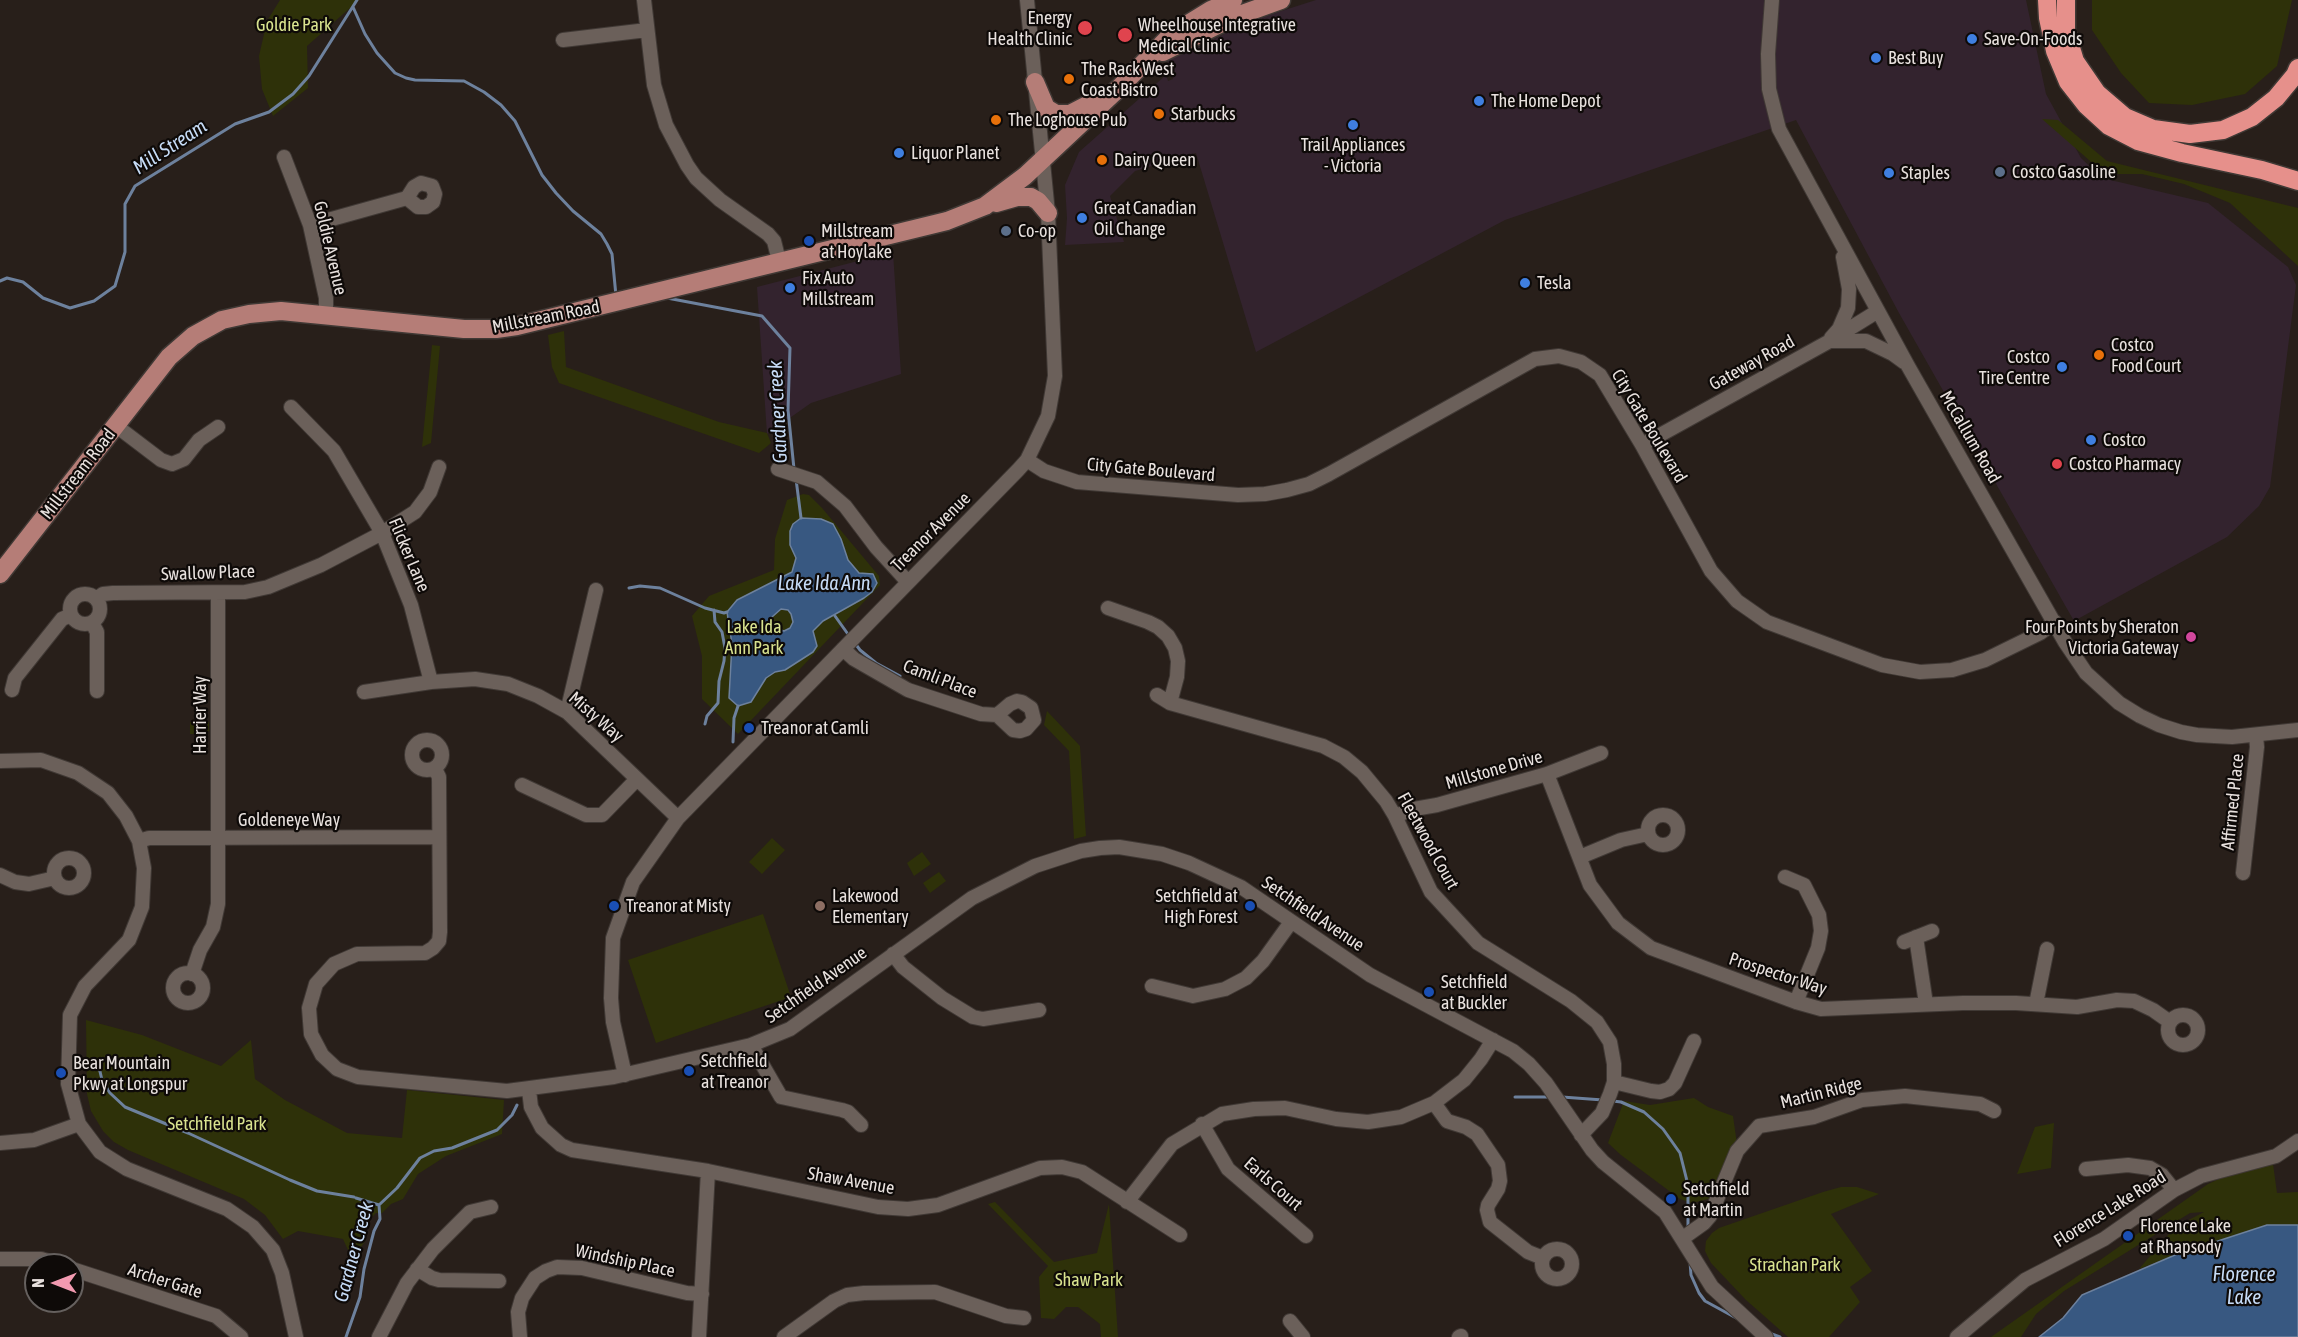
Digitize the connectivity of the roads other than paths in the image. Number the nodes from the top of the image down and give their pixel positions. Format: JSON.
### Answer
{"nodes":[{"id":1,"x":644,"y":0,"type":"edge"},
{"id":2,"x":1027,"y":0,"type":"edge"},
{"id":3,"x":1233,"y":0,"type":"edge"},
{"id":4,"x":1281,"y":0,"type":"edge"},
{"id":5,"x":1772,"y":0,"type":"edge"},
{"id":6,"x":2047,"y":0,"type":"edge"},
{"id":7,"x":2066,"y":0,"type":"edge"},
{"id":8,"x":647,"y":30,"type":"junction"},
{"id":9,"x":563,"y":40,"type":"dead end"},
{"id":10,"x":1143,"y":63,"type":"junction"},
{"id":11,"x":2298,"y":68,"type":"edge"},
{"id":12,"x":1035,"y":82,"type":"junction"},
{"id":13,"x":1119,"y":88,"type":"junction"},
{"id":14,"x":284,"y":157,"type":"dead end"},
{"id":15,"x":1043,"y":161,"type":"junction"},
{"id":16,"x":2298,"y":181,"type":"edge"},
{"id":17,"x":407,"y":198,"type":"dead end"},
{"id":18,"x":985,"y":206,"type":"junction"},
{"id":19,"x":1048,"y":213,"type":"junction"},
{"id":20,"x":310,"y":225,"type":"junction"},
{"id":21,"x":1841,"y":245,"type":"junction"},
{"id":22,"x":779,"y":261,"type":"junction"},
{"id":23,"x":1878,"y":311,"type":"junction"},
{"id":24,"x":326,"y":315,"type":"junction"},
{"id":25,"x":1828,"y":342,"type":"junction"},
{"id":26,"x":1908,"y":366,"type":"junction"},
{"id":27,"x":291,"y":407,"type":"dead end"},
{"id":28,"x":115,"y":425,"type":"junction"},
{"id":29,"x":218,"y":427,"type":"dead end"},
{"id":30,"x":1642,"y":445,"type":"junction"},
{"id":31,"x":1027,"y":460,"type":"junction"},
{"id":32,"x":439,"y":467,"type":"dead end"},
{"id":33,"x":777,"y":469,"type":"dead end"},
{"id":34,"x":382,"y":533,"type":"junction"},
{"id":35,"x":0,"y":574,"type":"edge"},
{"id":36,"x":907,"y":581,"type":"junction"},
{"id":37,"x":596,"y":590,"type":"dead end"},
{"id":38,"x":218,"y":593,"type":"junction"},
{"id":39,"x":96,"y":599,"type":"junction"},
{"id":40,"x":1108,"y":608,"type":"dead end"},
{"id":41,"x":70,"y":615,"type":"junction"},
{"id":42,"x":2055,"y":622,"type":"junction"},
{"id":43,"x":92,"y":623,"type":"junction"},
{"id":44,"x":843,"y":649,"type":"junction"},
{"id":45,"x":431,"y":682,"type":"junction"},
{"id":46,"x":12,"y":690,"type":"dead end"},
{"id":47,"x":97,"y":691,"type":"dead end"},
{"id":48,"x":364,"y":692,"type":"dead end"},
{"id":49,"x":1157,"y":695,"type":"dead end"},
{"id":50,"x":1170,"y":703,"type":"junction"},
{"id":51,"x":567,"y":712,"type":"junction"},
{"id":52,"x":997,"y":715,"type":"dead end"},
{"id":53,"x":2298,"y":730,"type":"edge"},
{"id":54,"x":2256,"y":735,"type":"junction"},
{"id":55,"x":1601,"y":753,"type":"dead end"},
{"id":56,"x":0,"y":761,"type":"edge"},
{"id":57,"x":435,"y":769,"type":"dead end"},
{"id":58,"x":1548,"y":774,"type":"junction"},
{"id":59,"x":637,"y":779,"type":"junction"},
{"id":60,"x":522,"y":785,"type":"dead end"},
{"id":61,"x":1395,"y":816,"type":"junction"},
{"id":62,"x":678,"y":818,"type":"junction"},
{"id":63,"x":1648,"y":834,"type":"dead end"},
{"id":64,"x":439,"y":837,"type":"junction"},
{"id":65,"x":217,"y":838,"type":"junction"},
{"id":66,"x":139,"y":841,"type":"junction"},
{"id":67,"x":1580,"y":857,"type":"junction"},
{"id":68,"x":2243,"y":873,"type":"dead end"},
{"id":69,"x":0,"y":875,"type":"edge"},
{"id":70,"x":1785,"y":877,"type":"dead end"},
{"id":71,"x":55,"y":878,"type":"dead end"},
{"id":72,"x":1291,"y":922,"type":"junction"},
{"id":73,"x":1932,"y":930,"type":"dead end"},
{"id":74,"x":2047,"y":949,"type":"dead end"},
{"id":75,"x":893,"y":954,"type":"junction"},
{"id":76,"x":192,"y":974,"type":"dead end"},
{"id":77,"x":1152,"y":986,"type":"dead end"},
{"id":78,"x":1796,"y":1002,"type":"junction"},
{"id":79,"x":1926,"y":1004,"type":"junction"},
{"id":80,"x":2036,"y":1004,"type":"junction"},
{"id":81,"x":1039,"y":1010,"type":"dead end"},
{"id":82,"x":2170,"y":1022,"type":"dead end"},
{"id":83,"x":1492,"y":1040,"type":"junction"},
{"id":84,"x":1694,"y":1041,"type":"dead end"},
{"id":85,"x":751,"y":1046,"type":"junction"},
{"id":86,"x":625,"y":1075,"type":"junction"},
{"id":87,"x":1614,"y":1082,"type":"junction"},
{"id":88,"x":529,"y":1090,"type":"junction"},
{"id":89,"x":1434,"y":1103,"type":"junction"},
{"id":90,"x":1994,"y":1111,"type":"dead end"},
{"id":91,"x":79,"y":1124,"type":"junction"},
{"id":92,"x":1202,"y":1124,"type":"junction"},
{"id":93,"x":861,"y":1125,"type":"dead end"},
{"id":94,"x":1581,"y":1135,"type":"junction"},
{"id":95,"x":2298,"y":1141,"type":"edge"},
{"id":96,"x":0,"y":1143,"type":"edge"},
{"id":97,"x":2086,"y":1169,"type":"dead end"},
{"id":98,"x":708,"y":1171,"type":"junction"},
{"id":99,"x":2174,"y":1190,"type":"junction"},
{"id":100,"x":1127,"y":1202,"type":"junction"},
{"id":101,"x":490,"y":1207,"type":"dead end"},
{"id":102,"x":1180,"y":1235,"type":"dead end"},
{"id":103,"x":1306,"y":1236,"type":"dead end"},
{"id":104,"x":1683,"y":1238,"type":"junction"},
{"id":105,"x":1543,"y":1258,"type":"dead end"},
{"id":106,"x":0,"y":1259,"type":"edge"},
{"id":107,"x":24,"y":1259,"type":"edge"},
{"id":108,"x":417,"y":1269,"type":"junction"},
{"id":109,"x":84,"y":1273,"type":"edge"},
{"id":110,"x":499,"y":1281,"type":"dead end"},
{"id":111,"x":702,"y":1294,"type":"junction"},
{"id":112,"x":1024,"y":1318,"type":"dead end"},
{"id":113,"x":1290,"y":1321,"type":"dead end"},
{"id":114,"x":241,"y":1337,"type":"edge"},
{"id":115,"x":296,"y":1337,"type":"edge"},
{"id":116,"x":379,"y":1337,"type":"edge"},
{"id":117,"x":520,"y":1337,"type":"edge"},
{"id":118,"x":699,"y":1337,"type":"edge"},
{"id":119,"x":784,"y":1337,"type":"edge"},
{"id":120,"x":1303,"y":1337,"type":"edge"},
{"id":121,"x":1766,"y":1337,"type":"edge"},
{"id":122,"x":1957,"y":1337,"type":"edge"}],
"edges":[{"from":1,"to":8,"type":"street"},
{"from":2,"to":12,"type":"street","name":"Treanor Avenue"},
{"from":3,"to":10,"type":"main road","name":"Millstream Road"},
{"from":4,"to":10,"type":"main road","name":"Millstream Road"},
{"from":5,"to":21,"type":"street","name":"McCallum Road"},
{"from":6,"to":16,"type":"highway"},
{"from":7,"to":11,"type":"highway"},
{"from":8,"to":9,"type":"street"},
{"from":8,"to":22,"type":"street"},
{"from":10,"to":13,"type":"main road","name":"Millstream Road"},
{"from":12,"to":13,"type":"main road"},
{"from":12,"to":15,"type":"street","name":"Treanor Avenue"},
{"from":13,"to":15,"type":"main road","name":"Millstream Road"},
{"from":14,"to":20,"type":"street","name":"Goldie Avenue"},
{"from":15,"to":18,"type":"main road","name":"Millstream Road"},
{"from":15,"to":19,"type":"street","name":"Treanor Avenue"},
{"from":17,"to":20,"type":"street"},
{"from":18,"to":19,"type":"main road"},
{"from":18,"to":22,"type":"main road","name":"Millstream Road"},
{"from":19,"to":31,"type":"street","name":"Treanor Avenue"},
{"from":20,"to":24,"type":"street","name":"Goldie Avenue"},
{"from":21,"to":23,"type":"street","name":"McCallum Road"},
{"from":21,"to":25,"type":"street"},
{"from":22,"to":24,"type":"main road","name":"Millstream Road"},
{"from":23,"to":25,"type":"street","name":"Gateway Road"},
{"from":23,"to":26,"type":"street","name":"McCallum Road"},
{"from":24,"to":28,"type":"main road","name":"Millstream Road"},
{"from":25,"to":26,"type":"street"},
{"from":25,"to":30,"type":"street","name":"Gateway Road"},
{"from":26,"to":42,"type":"street","name":"McCallum Road"},
{"from":27,"to":34,"type":"street","name":"Flicker Lane"},
{"from":28,"to":29,"type":"street"},
{"from":28,"to":35,"type":"main road","name":"Millstream Road"},
{"from":30,"to":31,"type":"street","name":"City Gate Boulevard"},
{"from":30,"to":42,"type":"street","name":"City Gate Boulevard"},
{"from":31,"to":36,"type":"street","name":"Treanor Avenue"},
{"from":32,"to":34,"type":"street","name":"Swallow Place"},
{"from":33,"to":36,"type":"street"},
{"from":34,"to":38,"type":"street","name":"Swallow Place"},
{"from":34,"to":45,"type":"street","name":"Flicker Lane"},
{"from":36,"to":44,"type":"street","name":"Treanor Avenue"},
{"from":37,"to":51,"type":"street"},
{"from":38,"to":39,"type":"street","name":"Swallow Place"},
{"from":38,"to":65,"type":"street","name":"Harrier Way"},
{"from":39,"to":41,"type":"street","name":"Swallow Place"},
{"from":39,"to":43,"type":"street"},
{"from":40,"to":50,"type":"street"},
{"from":41,"to":43,"type":"street"},
{"from":41,"to":46,"type":"street","name":"Swallow Place"},
{"from":42,"to":54,"type":"street","name":"McCallum Road"},
{"from":43,"to":47,"type":"street"},
{"from":44,"to":52,"type":"street","name":"Camli Place"},
{"from":44,"to":62,"type":"street","name":"Treanor Avenue"},
{"from":45,"to":48,"type":"street","name":"Misty Way"},
{"from":45,"to":51,"type":"street","name":"Misty Way"},
{"from":49,"to":50,"type":"street","name":"Fleetwood Court"},
{"from":50,"to":61,"type":"street","name":"Fleetwood Court"},
{"from":51,"to":59,"type":"street","name":"Misty Way"},
{"from":53,"to":54,"type":"street","name":"McCallum Road"},
{"from":54,"to":68,"type":"street","name":"Affirmed Place"},
{"from":55,"to":58,"type":"street","name":"Millstone Drive"},
{"from":56,"to":66,"type":"street"},
{"from":57,"to":64,"type":"street","name":"Setchfield Avenue"},
{"from":58,"to":61,"type":"street","name":"Millstone Drive"},
{"from":58,"to":67,"type":"street","name":"Prospector Way"},
{"from":59,"to":60,"type":"street"},
{"from":59,"to":62,"type":"street","name":"Misty Way"},
{"from":61,"to":87,"type":"street","name":"Fleetwood Court"},
{"from":62,"to":86,"type":"street","name":"Treanor Avenue"},
{"from":63,"to":67,"type":"street"},
{"from":64,"to":65,"type":"street","name":"Goldeneye Way"},
{"from":64,"to":88,"type":"street","name":"Setchfield Avenue"},
{"from":65,"to":66,"type":"street","name":"Goldeneye Way"},
{"from":65,"to":76,"type":"street","name":"Harrier Way"},
{"from":66,"to":91,"type":"street"},
{"from":67,"to":78,"type":"street","name":"Prospector Way"},
{"from":69,"to":71,"type":"street"},
{"from":70,"to":78,"type":"street"},
{"from":72,"to":75,"type":"street","name":"Setchfield Avenue"},
{"from":72,"to":77,"type":"street"},
{"from":72,"to":83,"type":"street","name":"Setchfield Avenue"},
{"from":73,"to":79,"type":"street"},
{"from":74,"to":80,"type":"street"},
{"from":75,"to":81,"type":"street"},
{"from":75,"to":85,"type":"street","name":"Setchfield Avenue"},
{"from":78,"to":79,"type":"street","name":"Prospector Way"},
{"from":79,"to":80,"type":"street","name":"Prospector Way"},
{"from":80,"to":82,"type":"street","name":"Prospector Way"},
{"from":83,"to":89,"type":"street"},
{"from":83,"to":94,"type":"street","name":"Setchfield Avenue"},
{"from":84,"to":87,"type":"street"},
{"from":85,"to":86,"type":"street","name":"Setchfield Avenue"},
{"from":85,"to":93,"type":"street"},
{"from":86,"to":88,"type":"street","name":"Setchfield Avenue"},
{"from":87,"to":94,"type":"street","name":"Fleetwood Court"},
{"from":88,"to":98,"type":"street","name":"Shaw Avenue"},
{"from":89,"to":92,"type":"street"},
{"from":89,"to":105,"type":"street"},
{"from":90,"to":104,"type":"street","name":"Martin Ridge"},
{"from":91,"to":96,"type":"street"},
{"from":91,"to":115,"type":"street"},
{"from":92,"to":100,"type":"street"},
{"from":92,"to":103,"type":"street","name":"Earls Court"},
{"from":94,"to":104,"type":"street","name":"Setchfield Avenue"},
{"from":95,"to":99,"type":"street","name":"Florence Lake Road"},
{"from":97,"to":99,"type":"street"},
{"from":98,"to":100,"type":"street","name":"Shaw Avenue"},
{"from":98,"to":111,"type":"street"},
{"from":99,"to":122,"type":"street","name":"Florence Lake Road"},
{"from":100,"to":102,"type":"street","name":"Shaw Avenue"},
{"from":101,"to":108,"type":"street"},
{"from":104,"to":121,"type":"street","name":"Setchfield Avenue"},
{"from":106,"to":107,"type":"street"},
{"from":108,"to":110,"type":"street"},
{"from":108,"to":116,"type":"street"},
{"from":109,"to":114,"type":"street","name":"Archer Gate"},
{"from":111,"to":117,"type":"street","name":"Windship Place"},
{"from":111,"to":118,"type":"street"},
{"from":112,"to":119,"type":"street"},
{"from":113,"to":120,"type":"street"}]}
